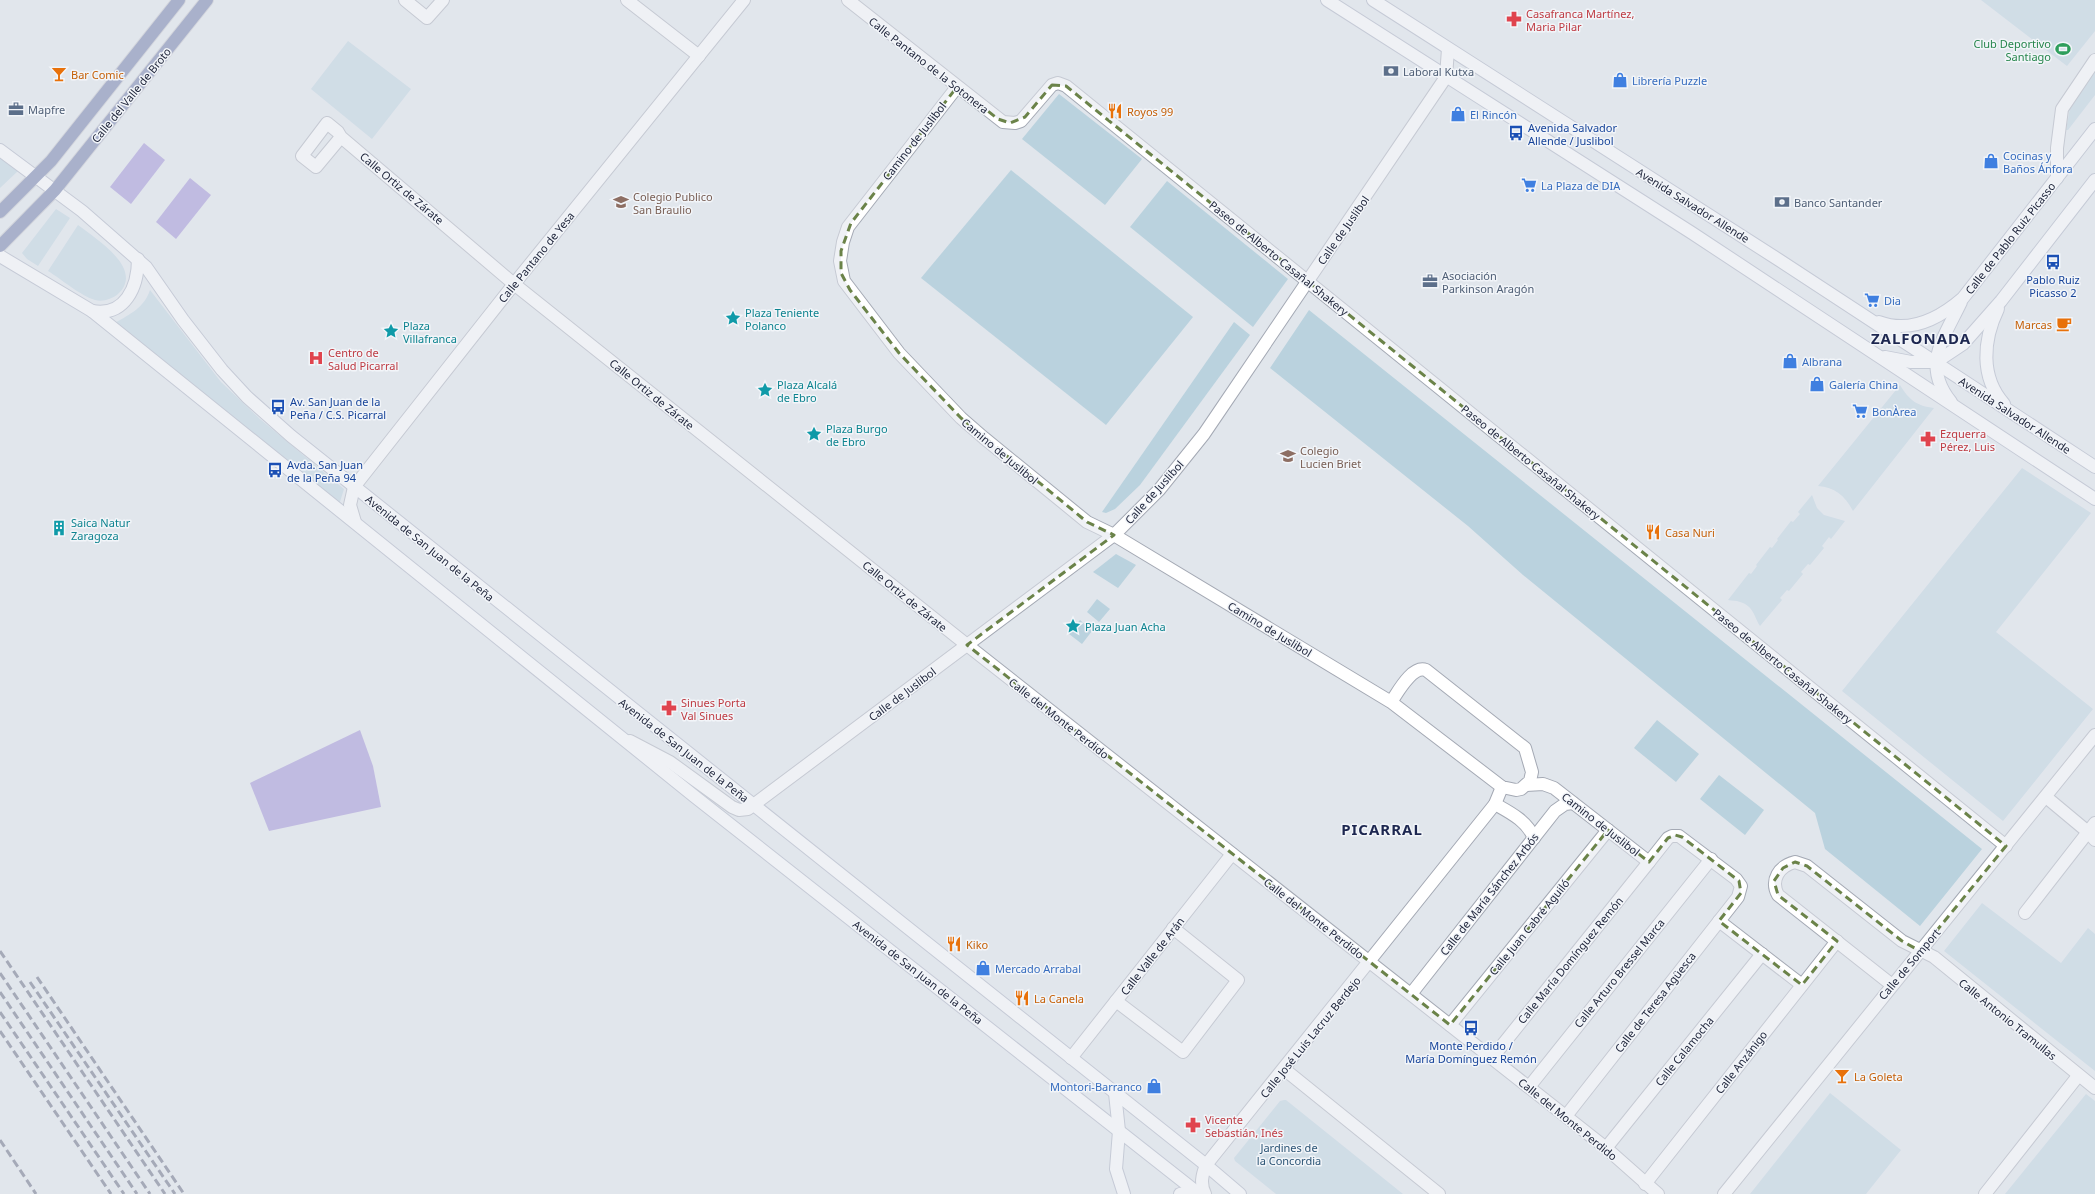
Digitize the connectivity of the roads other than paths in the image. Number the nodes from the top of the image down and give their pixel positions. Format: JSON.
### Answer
{"nodes":[{"id":1,"x":179,"y":0,"type":"edge"},
{"id":2,"x":207,"y":0,"type":"edge"},
{"id":3,"x":405,"y":0,"type":"edge"},
{"id":4,"x":443,"y":0,"type":"edge"},
{"id":5,"x":627,"y":0,"type":"edge"},
{"id":6,"x":744,"y":0,"type":"edge"},
{"id":7,"x":848,"y":0,"type":"edge"},
{"id":8,"x":1327,"y":0,"type":"edge"},
{"id":9,"x":1373,"y":0,"type":"edge"},
{"id":10,"x":1448,"y":49,"type":"junction"},
{"id":11,"x":699,"y":56,"type":"junction"},
{"id":12,"x":2095,"y":60,"type":"edge"},
{"id":13,"x":1446,"y":77,"type":"junction"},
{"id":14,"x":1054,"y":83,"type":"joint"},
{"id":15,"x":957,"y":87,"type":"junction"},
{"id":16,"x":2095,"y":129,"type":"edge"},
{"id":17,"x":341,"y":137,"type":"dead end"},
{"id":18,"x":0,"y":150,"type":"edge"},
{"id":19,"x":37,"y":177,"type":"junction"},
{"id":20,"x":2057,"y":178,"type":"junction"},
{"id":21,"x":2095,"y":180,"type":"edge"},
{"id":22,"x":55,"y":190,"type":"junction"},
{"id":23,"x":0,"y":212,"type":"edge"},
{"id":24,"x":0,"y":246,"type":"edge"},
{"id":25,"x":0,"y":256,"type":"edge"},
{"id":26,"x":138,"y":259,"type":"junction"},
{"id":27,"x":1307,"y":282,"type":"junction"},
{"id":28,"x":514,"y":284,"type":"junction"},
{"id":29,"x":1963,"y":298,"type":"junction"},
{"id":30,"x":2001,"y":301,"type":"junction"},
{"id":31,"x":92,"y":311,"type":"junction"},
{"id":32,"x":1864,"y":317,"type":"junction"},
{"id":33,"x":1880,"y":357,"type":"junction"},
{"id":34,"x":1936,"y":362,"type":"junction"},
{"id":35,"x":1957,"y":409,"type":"junction"},
{"id":36,"x":2012,"y":412,"type":"junction"},
{"id":37,"x":2095,"y":467,"type":"edge"},
{"id":38,"x":354,"y":487,"type":"junction"},
{"id":39,"x":2095,"y":499,"type":"edge"},
{"id":40,"x":355,"y":522,"type":"junction"},
{"id":41,"x":1114,"y":535,"type":"junction"},
{"id":42,"x":967,"y":646,"type":"junction"},
{"id":43,"x":1391,"y":702,"type":"junction"},
{"id":44,"x":619,"y":735,"type":"junction"},
{"id":45,"x":2095,"y":735,"type":"edge"},
{"id":46,"x":1526,"y":785,"type":"junction"},
{"id":47,"x":1502,"y":787,"type":"junction"},
{"id":48,"x":2046,"y":797,"type":"junction"},
{"id":49,"x":1573,"y":802,"type":"junction"},
{"id":50,"x":1495,"y":804,"type":"junction"},
{"id":51,"x":755,"y":805,"type":"junction"},
{"id":52,"x":1608,"y":830,"type":"junction"},
{"id":53,"x":2093,"y":832,"type":"edge"},
{"id":54,"x":1534,"y":838,"type":"junction"},
{"id":55,"x":2006,"y":846,"type":"junction"},
{"id":56,"x":1232,"y":854,"type":"junction"},
{"id":57,"x":1711,"y":859,"type":"junction"},
{"id":58,"x":1649,"y":862,"type":"junction"},
{"id":59,"x":1741,"y":886,"type":"joint"},
{"id":60,"x":2025,"y":913,"type":"dead end"},
{"id":61,"x":1719,"y":921,"type":"junction"},
{"id":62,"x":1173,"y":928,"type":"junction"},
{"id":63,"x":1837,"y":941,"type":"junction"},
{"id":64,"x":1920,"y":951,"type":"junction"},
{"id":65,"x":1762,"y":954,"type":"junction"},
{"id":66,"x":1370,"y":962,"type":"junction"},
{"id":67,"x":1802,"y":985,"type":"junction"},
{"id":68,"x":1892,"y":985,"type":"junction"},
{"id":69,"x":1411,"y":994,"type":"junction"},
{"id":70,"x":1116,"y":1001,"type":"junction"},
{"id":71,"x":1450,"y":1025,"type":"junction"},
{"id":72,"x":1071,"y":1058,"type":"junction"},
{"id":73,"x":1492,"y":1058,"type":"junction"},
{"id":74,"x":1284,"y":1069,"type":"junction"},
{"id":75,"x":2078,"y":1076,"type":"junction"},
{"id":76,"x":1529,"y":1087,"type":"junction"},
{"id":77,"x":2095,"y":1088,"type":"edge"},
{"id":78,"x":1115,"y":1093,"type":"junction"},
{"id":79,"x":1566,"y":1116,"type":"junction"},
{"id":80,"x":1119,"y":1131,"type":"junction"},
{"id":81,"x":1606,"y":1148,"type":"junction"},
{"id":82,"x":1206,"y":1165,"type":"junction"},
{"id":83,"x":1645,"y":1184,"type":"junction"},
{"id":84,"x":1200,"y":1193,"type":"edge"},
{"id":85,"x":1124,"y":1194,"type":"edge"},
{"id":86,"x":1180,"y":1194,"type":"edge"},
{"id":87,"x":1240,"y":1194,"type":"edge"},
{"id":88,"x":1439,"y":1194,"type":"edge"},
{"id":89,"x":1658,"y":1194,"type":"edge"},
{"id":90,"x":1724,"y":1194,"type":"edge"},
{"id":91,"x":1985,"y":1194,"type":"edge"}],
"edges":[{"from":1,"to":19,"type":"main road","name":"Calle del Valle de Broto"},
{"from":2,"to":22,"type":"main road","name":"Calle del Valle de Broto"},
{"from":3,"to":4,"type":"street"},
{"from":5,"to":11,"type":"street"},
{"from":6,"to":11,"type":"street","name":"Calle Pantano de Yesa"},
{"from":7,"to":15,"type":"street","name":"Calle Pantano de la Sotonera"},
{"from":8,"to":13,"type":"street","name":"Avenida Salvador Allende"},
{"from":9,"to":10,"type":"street","name":"Avenida Salvador Allende"},
{"from":10,"to":13,"type":"street"},
{"from":10,"to":32,"type":"street","name":"Avenida Salvador Allende"},
{"from":11,"to":28,"type":"street","name":"Calle Pantano de Yesa"},
{"from":12,"to":20,"type":"street","name":"Calle de Pablo Ruiz Picasso"},
{"from":13,"to":27,"type":"street","name":"Calle de Juslibol"},
{"from":13,"to":33,"type":"street","name":"Avenida Salvador Allende"},
{"from":14,"to":15,"type":"street","name":"Calle Pantano de la Sotonera"},
{"from":14,"to":27,"type":"street","name":"Paseo de Alberto Casañal Shakery"},
{"from":15,"to":41,"type":"street","name":"Camino de Juslibol"},
{"from":16,"to":20,"type":"street","name":"Calle de Pablo Ruiz Picasso"},
{"from":17,"to":28,"type":"street","name":"Calle Ortiz de Zárate"},
{"from":18,"to":19,"type":"street","name":"Avenida de San Juan de la Peña"},
{"from":19,"to":22,"type":"street","name":"Avenida de San Juan de la Peña"},
{"from":19,"to":23,"type":"main road","name":"Calle del Valle de Broto"},
{"from":20,"to":29,"type":"street","name":"Calle de Pablo Ruiz Picasso"},
{"from":21,"to":30,"type":"street"},
{"from":22,"to":24,"type":"main road","name":"Calle del Valle de Broto"},
{"from":22,"to":26,"type":"street","name":"Avenida de San Juan de la Peña"},
{"from":25,"to":31,"type":"street","name":"Avenida de San Juan de la Peña"},
{"from":26,"to":31,"type":"street"},
{"from":26,"to":38,"type":"street","name":"Avenida de San Juan de la Peña"},
{"from":27,"to":41,"type":"street","name":"Calle de Juslibol"},
{"from":27,"to":55,"type":"street","name":"Paseo de Alberto Casañal Shakery"},
{"from":28,"to":38,"type":"street","name":"Calle Pantano de Yesa"},
{"from":28,"to":42,"type":"street","name":"Calle Ortiz de Zárate"},
{"from":29,"to":32,"type":"street","name":"Calle de Pablo Ruiz Picasso"},
{"from":29,"to":34,"type":"street","name":"Calle de Pablo Ruiz Picasso"},
{"from":30,"to":34,"type":"street"},
{"from":30,"to":36,"type":"street"},
{"from":31,"to":40,"type":"street","name":"Avenida de San Juan de la Peña"},
{"from":32,"to":34,"type":"street","name":"Avenida Salvador Allende"},
{"from":33,"to":34,"type":"street","name":"Avenida Salvador Allende"},
{"from":33,"to":35,"type":"street","name":"Avenida Salvador Allende"},
{"from":34,"to":35,"type":"street","name":"Avenida Salvador Allende"},
{"from":34,"to":36,"type":"street","name":"Avenida Salvador Allende"},
{"from":35,"to":39,"type":"street","name":"Avenida Salvador Allende"},
{"from":36,"to":37,"type":"street","name":"Avenida Salvador Allende"},
{"from":38,"to":40,"type":"street","name":"Calle Pantano de Yesa"},
{"from":38,"to":51,"type":"street","name":"Avenida de San Juan de la Peña"},
{"from":40,"to":44,"type":"street","name":"Avenida de San Juan de la Peña"},
{"from":41,"to":42,"type":"street","name":"Calle de Juslibol"},
{"from":41,"to":43,"type":"street","name":"Camino de Juslibol"},
{"from":42,"to":51,"type":"street","name":"Calle de Juslibol"},
{"from":42,"to":56,"type":"street","name":"Calle del Monte Perdido"},
{"from":43,"to":46,"type":"street"},
{"from":43,"to":47,"type":"street","name":"Camino de Juslibol"},
{"from":44,"to":51,"type":"street","name":"Avenida de San Juan de la Peña"},
{"from":44,"to":80,"type":"street","name":"Avenida de San Juan de la Peña"},
{"from":45,"to":48,"type":"street","name":"Calle de Somport"},
{"from":46,"to":47,"type":"street","name":"Camino de Juslibol"},
{"from":46,"to":49,"type":"street","name":"Camino de Juslibol"},
{"from":47,"to":50,"type":"street","name":"Calle José Luis Lacruz Berdejo"},
{"from":48,"to":53,"type":"street"},
{"from":48,"to":55,"type":"street","name":"Calle de Somport"},
{"from":49,"to":52,"type":"street","name":"Camino de Juslibol"},
{"from":49,"to":54,"type":"street","name":"Calle de María Sánchez Arbós"},
{"from":50,"to":54,"type":"street"},
{"from":50,"to":66,"type":"street","name":"Calle José Luis Lacruz Berdejo"},
{"from":51,"to":72,"type":"street","name":"Avenida de San Juan de la Peña"},
{"from":52,"to":58,"type":"street","name":"Camino de Juslibol"},
{"from":52,"to":71,"type":"street","name":"Calle Juan Cabré Aguiló"},
{"from":53,"to":60,"type":"street"},
{"from":54,"to":69,"type":"street","name":"Calle de María Sánchez Arbós"},
{"from":55,"to":64,"type":"street","name":"Calle de Somport"},
{"from":56,"to":62,"type":"street","name":"Calle Valle de Arán"},
{"from":56,"to":66,"type":"street","name":"Calle del Monte Perdido"},
{"from":57,"to":58,"type":"street","name":"Camino de Juslibol"},
{"from":57,"to":59,"type":"street","name":"Camino de Juslibol"},
{"from":57,"to":76,"type":"street","name":"Calle Arturo Bressel Marca"},
{"from":58,"to":73,"type":"street","name":"Calle María Domínguez Remón"},
{"from":59,"to":61,"type":"street","name":"Calle de Teresa Agüesca"},
{"from":61,"to":65,"type":"street"},
{"from":61,"to":79,"type":"street","name":"Calle de Teresa Agüesca"},
{"from":62,"to":70,"type":"street","name":"Calle Valle de Arán"},
{"from":62,"to":70,"type":"street"},
{"from":63,"to":64,"type":"street","name":"Calle Antonio Tramullas"},
{"from":63,"to":67,"type":"street","name":"Calle Anzánigo"},
{"from":63,"to":68,"type":"street"},
{"from":64,"to":68,"type":"street","name":"Calle de Somport"},
{"from":64,"to":75,"type":"street","name":"Calle Antonio Tramullas"},
{"from":65,"to":67,"type":"street"},
{"from":65,"to":81,"type":"street","name":"Calle Calamocha"},
{"from":66,"to":69,"type":"street","name":"Calle del Monte Perdido"},
{"from":66,"to":74,"type":"street","name":"Calle José Luis Lacruz Berdejo"},
{"from":67,"to":83,"type":"street","name":"Calle Anzánigo"},
{"from":68,"to":90,"type":"street","name":"Calle de Somport"},
{"from":69,"to":71,"type":"street","name":"Calle del Monte Perdido"},
{"from":70,"to":72,"type":"street","name":"Calle Valle de Arán"},
{"from":71,"to":73,"type":"street","name":"Calle del Monte Perdido"},
{"from":72,"to":78,"type":"street","name":"Avenida de San Juan de la Peña"},
{"from":73,"to":76,"type":"street","name":"Calle del Monte Perdido"},
{"from":74,"to":82,"type":"street","name":"Calle José Luis Lacruz Berdejo"},
{"from":74,"to":88,"type":"street"},
{"from":75,"to":77,"type":"street","name":"Calle Antonio Tramullas"},
{"from":75,"to":91,"type":"street"},
{"from":76,"to":79,"type":"street","name":"Calle del Monte Perdido"},
{"from":78,"to":80,"type":"street"},
{"from":78,"to":82,"type":"street","name":"Avenida de San Juan de la Peña"},
{"from":79,"to":81,"type":"street","name":"Calle del Monte Perdido"},
{"from":80,"to":84,"type":"street","name":"Avenida de San Juan de la Peña"},
{"from":80,"to":85,"type":"street"},
{"from":81,"to":83,"type":"street","name":"Calle del Monte Perdido"},
{"from":82,"to":84,"type":"street","name":"Calle José Luis Lacruz Berdejo"},
{"from":82,"to":87,"type":"street","name":"Avenida de San Juan de la Peña"},
{"from":83,"to":89,"type":"street","name":"Calle del Monte Perdido"},
{"from":84,"to":86,"type":"street"}]}
